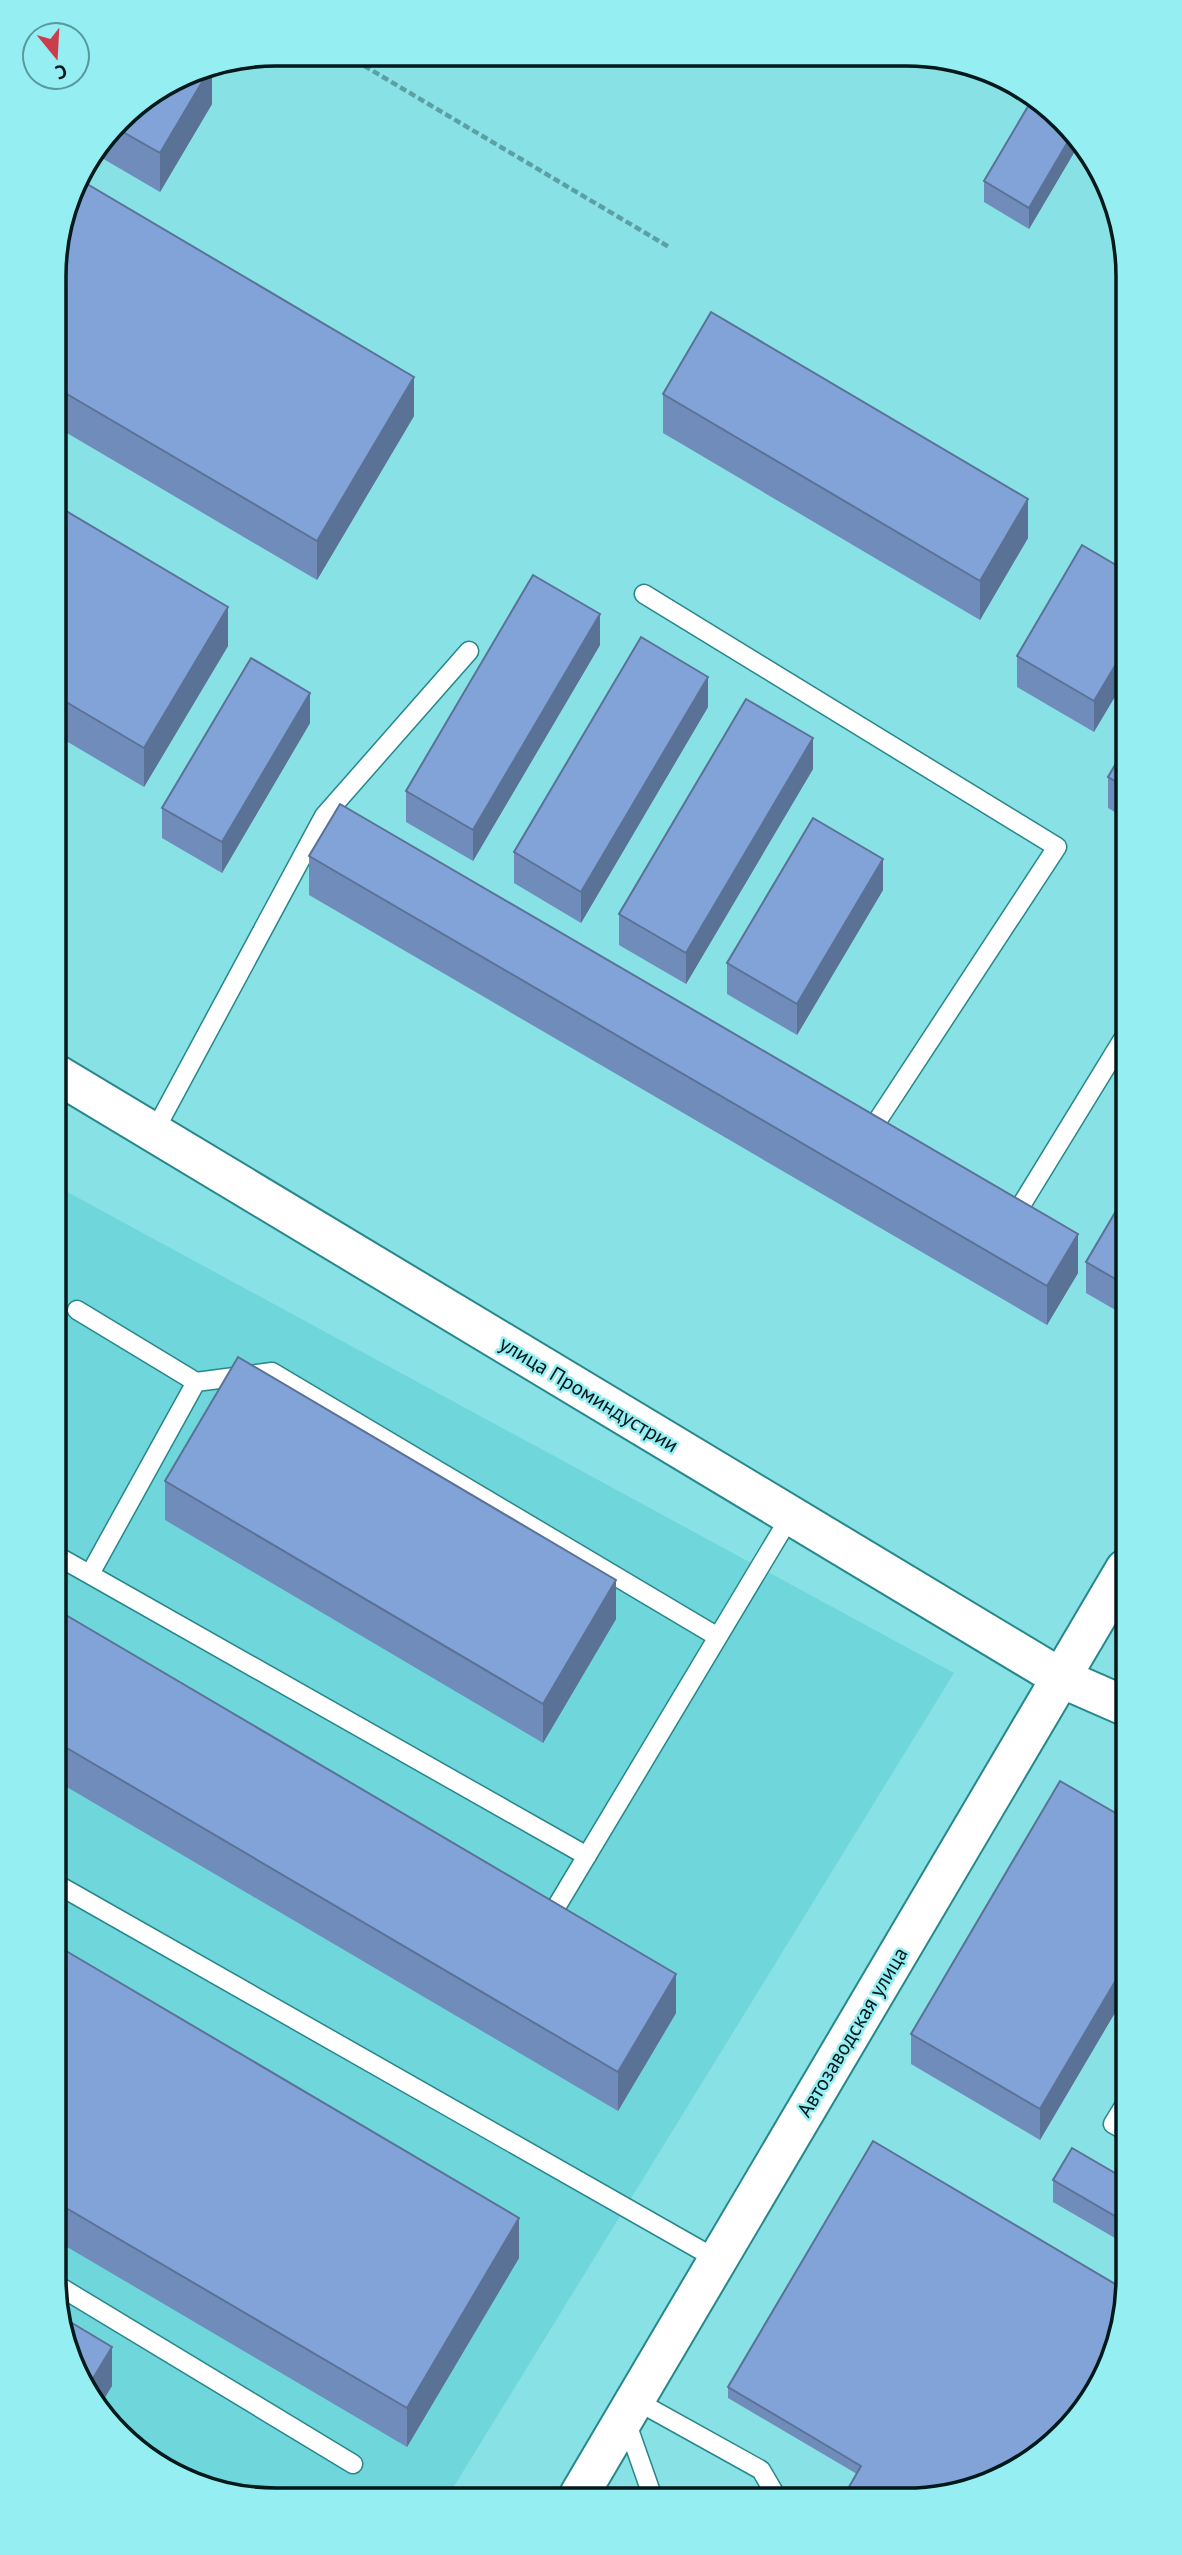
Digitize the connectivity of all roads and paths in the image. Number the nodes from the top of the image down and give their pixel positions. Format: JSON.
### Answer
{"nodes":[{"id":1,"x":366,"y":67,"type":"edge"},
{"id":2,"x":669,"y":247,"type":"dead end"},
{"id":3,"x":644,"y":594,"type":"dead end"},
{"id":4,"x":469,"y":651,"type":"dead end"},
{"id":5,"x":324,"y":816,"type":"junction"},
{"id":6,"x":360,"y":836,"type":"edge"},
{"id":7,"x":1116,"y":1051,"type":"edge"},
{"id":8,"x":67,"y":1079,"type":"edge"},
{"id":9,"x":872,"y":1129,"type":"edge"},
{"id":10,"x":153,"y":1132,"type":"junction"},
{"id":11,"x":993,"y":1198,"type":"edge"},
{"id":12,"x":77,"y":1310,"type":"dead end"},
{"id":13,"x":196,"y":1382,"type":"junction"},
{"id":14,"x":791,"y":1515,"type":"junction"},
{"id":15,"x":66,"y":1561,"type":"edge"},
{"id":16,"x":90,"y":1574,"type":"junction"},
{"id":17,"x":1115,"y":1585,"type":"edge"},
{"id":18,"x":718,"y":1637,"type":"junction"},
{"id":19,"x":1061,"y":1678,"type":"junction"},
{"id":20,"x":1115,"y":1702,"type":"edge"},
{"id":21,"x":587,"y":1856,"type":"junction"},
{"id":22,"x":66,"y":1890,"type":"edge"},
{"id":23,"x":555,"y":1909,"type":"edge"},
{"id":24,"x":718,"y":2260,"type":"junction"},
{"id":25,"x":67,"y":2291,"type":"edge"},
{"id":26,"x":630,"y":2409,"type":"junction"},
{"id":27,"x":353,"y":2464,"type":"dead end"},
{"id":28,"x":583,"y":2488,"type":"edge"},
{"id":29,"x":650,"y":2488,"type":"edge"},
{"id":30,"x":772,"y":2488,"type":"edge"}],
"edges":[{"from":1,"to":2,"type":"path"},
{"from":3,"to":9,"type":"lane"},
{"from":4,"to":5,"type":"lane"},
{"from":5,"to":6,"type":"lane"},
{"from":5,"to":10,"type":"lane"},
{"from":7,"to":11,"type":"lane"},
{"from":8,"to":10,"type":"main road","name":"улица Проминдустрии"},
{"from":10,"to":14,"type":"main road","name":"улица Проминдустрии"},
{"from":12,"to":13,"type":"lane"},
{"from":13,"to":16,"type":"lane"},
{"from":13,"to":18,"type":"lane"},
{"from":14,"to":18,"type":"lane"},
{"from":14,"to":19,"type":"main road","name":"улица Проминдустрии"},
{"from":15,"to":16,"type":"lane"},
{"from":16,"to":21,"type":"lane"},
{"from":17,"to":19,"type":"main road","name":"Автозаводская улица"},
{"from":18,"to":21,"type":"lane"},
{"from":19,"to":20,"type":"main road","name":"улица Проминдустрии"},
{"from":19,"to":24,"type":"main road","name":"Автозаводская улица"},
{"from":21,"to":23,"type":"lane"},
{"from":22,"to":24,"type":"lane"},
{"from":24,"to":26,"type":"main road","name":"Автозаводская улица"},
{"from":25,"to":27,"type":"lane"},
{"from":26,"to":28,"type":"main road","name":"Автозаводская улица"},
{"from":26,"to":29,"type":"lane"},
{"from":26,"to":30,"type":"lane"}]}
